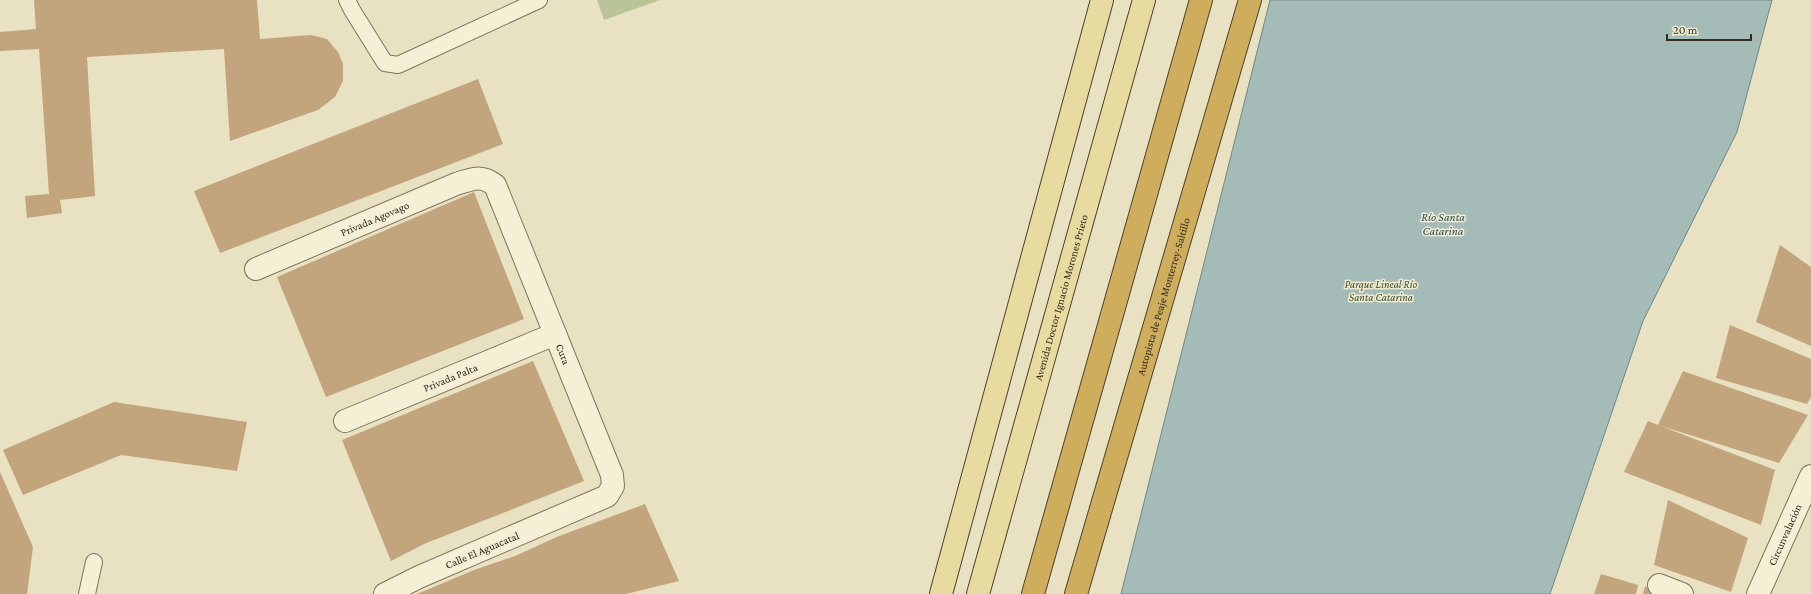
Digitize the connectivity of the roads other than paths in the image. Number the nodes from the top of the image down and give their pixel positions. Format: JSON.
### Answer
{"nodes":[{"id":1,"x":347,"y":0,"type":"edge"},
{"id":2,"x":539,"y":0,"type":"edge"},
{"id":3,"x":1102,"y":0,"type":"edge"},
{"id":4,"x":1144,"y":0,"type":"edge"},
{"id":5,"x":1201,"y":0,"type":"edge"},
{"id":6,"x":1250,"y":0,"type":"edge"},
{"id":7,"x":495,"y":185,"type":"joint"},
{"id":8,"x":256,"y":269,"type":"dead end"},
{"id":9,"x":555,"y":334,"type":"junction"},
{"id":10,"x":345,"y":421,"type":"dead end"},
{"id":11,"x":1811,"y":476,"type":"edge"},
{"id":12,"x":580,"y":508,"type":"joint"},
{"id":13,"x":94,"y":562,"type":"dead end"},
{"id":14,"x":1660,"y":585,"type":"dead end"},
{"id":15,"x":87,"y":594,"type":"edge"},
{"id":16,"x":385,"y":594,"type":"edge"},
{"id":17,"x":941,"y":594,"type":"edge"},
{"id":18,"x":978,"y":594,"type":"edge"},
{"id":19,"x":1033,"y":594,"type":"edge"},
{"id":20,"x":1076,"y":594,"type":"edge"},
{"id":21,"x":1682,"y":594,"type":"edge"},
{"id":22,"x":1758,"y":594,"type":"edge"}],
"edges":[{"from":1,"to":2,"type":"lane"},
{"from":3,"to":17,"type":"main road"},
{"from":4,"to":18,"type":"main road","name":"Avenida Doctor Ignacio Morones Prieto"},
{"from":5,"to":19,"type":"highway"},
{"from":6,"to":20,"type":"highway","name":"Autopista de Peaje Monterrey-Saltillo"},
{"from":7,"to":8,"type":"street","name":"Privada Agovago"},
{"from":7,"to":9,"type":"street","name":"Cura"},
{"from":9,"to":10,"type":"street","name":"Privada Palta"},
{"from":9,"to":12,"type":"street","name":"Cura"},
{"from":11,"to":22,"type":"street","name":"Circunvalación"},
{"from":12,"to":16,"type":"street","name":"Calle El Aguacatal"},
{"from":13,"to":15,"type":"lane"},
{"from":14,"to":21,"type":"street"}]}
